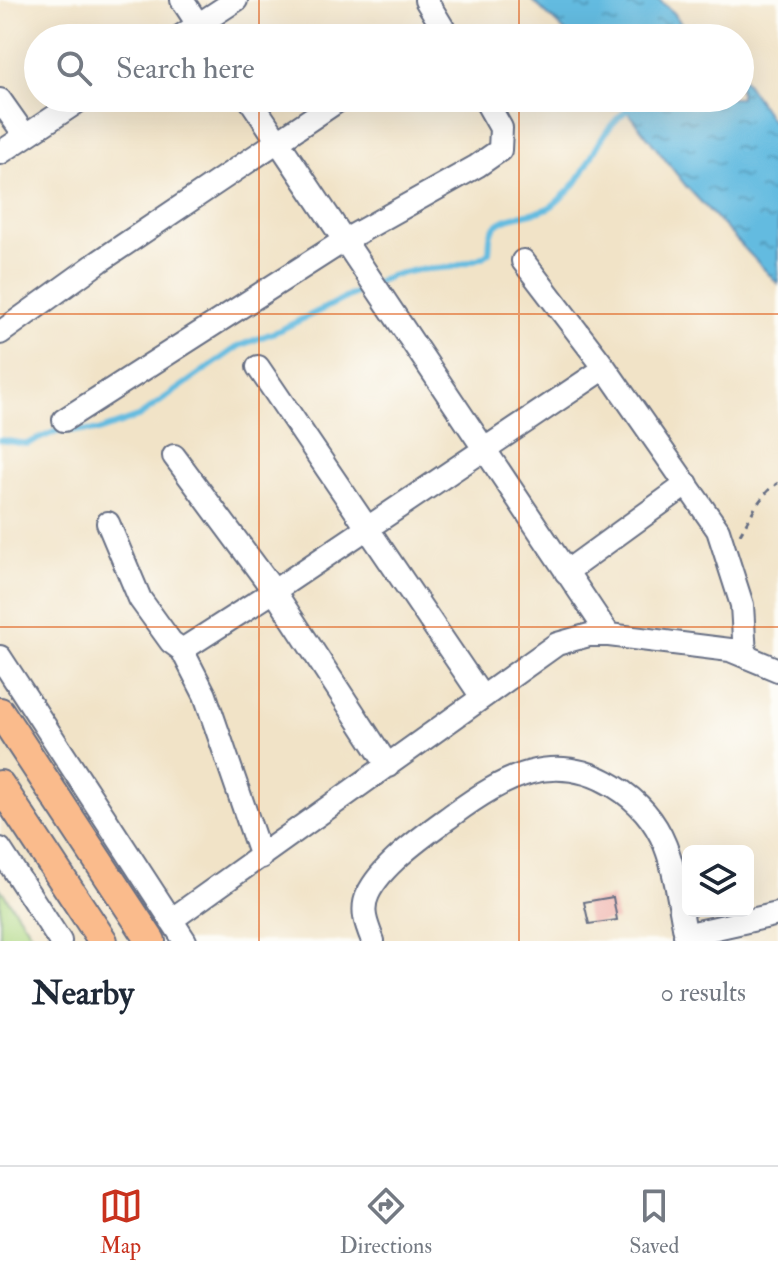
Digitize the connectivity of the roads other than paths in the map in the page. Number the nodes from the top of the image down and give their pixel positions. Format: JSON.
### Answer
{"nodes":[{"id":1,"x":182,"y":0,"type":"edge"},
{"id":2,"x":236,"y":0,"type":"edge"},
{"id":3,"x":426,"y":0,"type":"edge"},
{"id":4,"x":198,"y":24,"type":"edge"},
{"id":5,"x":211,"y":24,"type":"edge"},
{"id":6,"x":435,"y":24,"type":"edge"},
{"id":7,"x":0,"y":100,"type":"edge"},
{"id":8,"x":60,"y":112,"type":"edge"},
{"id":9,"x":259,"y":112,"type":"edge"},
{"id":10,"x":322,"y":112,"type":"edge"},
{"id":11,"x":492,"y":112,"type":"edge"},
{"id":12,"x":24,"y":134,"type":"junction"},
{"id":13,"x":280,"y":142,"type":"junction"},
{"id":14,"x":0,"y":153,"type":"edge"},
{"id":15,"x":345,"y":240,"type":"junction"},
{"id":16,"x":523,"y":261,"type":"dead end"},
{"id":17,"x":0,"y":333,"type":"edge"},
{"id":18,"x":258,"y":367,"type":"dead end"},
{"id":19,"x":605,"y":368,"type":"junction"},
{"id":20,"x":64,"y":420,"type":"dead end"},
{"id":21,"x":484,"y":449,"type":"junction"},
{"id":22,"x":174,"y":456,"type":"dead end"},
{"id":23,"x":687,"y":484,"type":"junction"},
{"id":24,"x":108,"y":523,"type":"dead end"},
{"id":25,"x":365,"y":528,"type":"junction"},
{"id":26,"x":566,"y":572,"type":"junction"},
{"id":27,"x":274,"y":591,"type":"junction"},
{"id":28,"x":609,"y":635,"type":"junction"},
{"id":29,"x":182,"y":650,"type":"junction"},
{"id":30,"x":745,"y":655,"type":"junction"},
{"id":31,"x":0,"y":657,"type":"edge"},
{"id":32,"x":778,"y":670,"type":"edge"},
{"id":33,"x":482,"y":697,"type":"junction"},
{"id":34,"x":0,"y":712,"type":"edge"},
{"id":35,"x":388,"y":766,"type":"junction"},
{"id":36,"x":0,"y":785,"type":"edge"},
{"id":37,"x":0,"y":849,"type":"edge"},
{"id":38,"x":261,"y":857,"type":"junction"},
{"id":39,"x":778,"y":914,"type":"edge"},
{"id":40,"x":171,"y":920,"type":"junction"},
{"id":41,"x":686,"y":938,"type":"edge"},
{"id":42,"x":60,"y":941,"type":"edge"},
{"id":43,"x":103,"y":941,"type":"edge"},
{"id":44,"x":151,"y":941,"type":"edge"},
{"id":45,"x":185,"y":941,"type":"edge"},
{"id":46,"x":373,"y":941,"type":"edge"}],
"edges":[{"from":1,"to":4,"type":"street"},
{"from":2,"to":5,"type":"street"},
{"from":3,"to":6,"type":"street"},
{"from":7,"to":12,"type":"street"},
{"from":8,"to":12,"type":"street"},
{"from":9,"to":13,"type":"street"},
{"from":10,"to":13,"type":"street"},
{"from":11,"to":15,"type":"street"},
{"from":12,"to":14,"type":"street"},
{"from":13,"to":15,"type":"street"},
{"from":13,"to":17,"type":"street"},
{"from":15,"to":20,"type":"street"},
{"from":15,"to":21,"type":"street"},
{"from":16,"to":19,"type":"street"},
{"from":18,"to":25,"type":"street"},
{"from":19,"to":21,"type":"street"},
{"from":19,"to":23,"type":"street"},
{"from":21,"to":25,"type":"street"},
{"from":21,"to":26,"type":"street"},
{"from":22,"to":27,"type":"street"},
{"from":23,"to":26,"type":"street"},
{"from":23,"to":30,"type":"street"},
{"from":24,"to":29,"type":"street"},
{"from":25,"to":27,"type":"street"},
{"from":25,"to":33,"type":"street"},
{"from":26,"to":28,"type":"street"},
{"from":27,"to":29,"type":"street"},
{"from":27,"to":35,"type":"street"},
{"from":28,"to":30,"type":"street"},
{"from":28,"to":33,"type":"street"},
{"from":29,"to":38,"type":"street"},
{"from":30,"to":32,"type":"street"},
{"from":31,"to":40,"type":"street"},
{"from":33,"to":35,"type":"street"},
{"from":34,"to":44,"type":"main road"},
{"from":35,"to":38,"type":"street"},
{"from":36,"to":43,"type":"main road"},
{"from":37,"to":42,"type":"street"},
{"from":38,"to":40,"type":"street"},
{"from":39,"to":41,"type":"street"},
{"from":40,"to":45,"type":"street"},
{"from":41,"to":46,"type":"street"}]}
